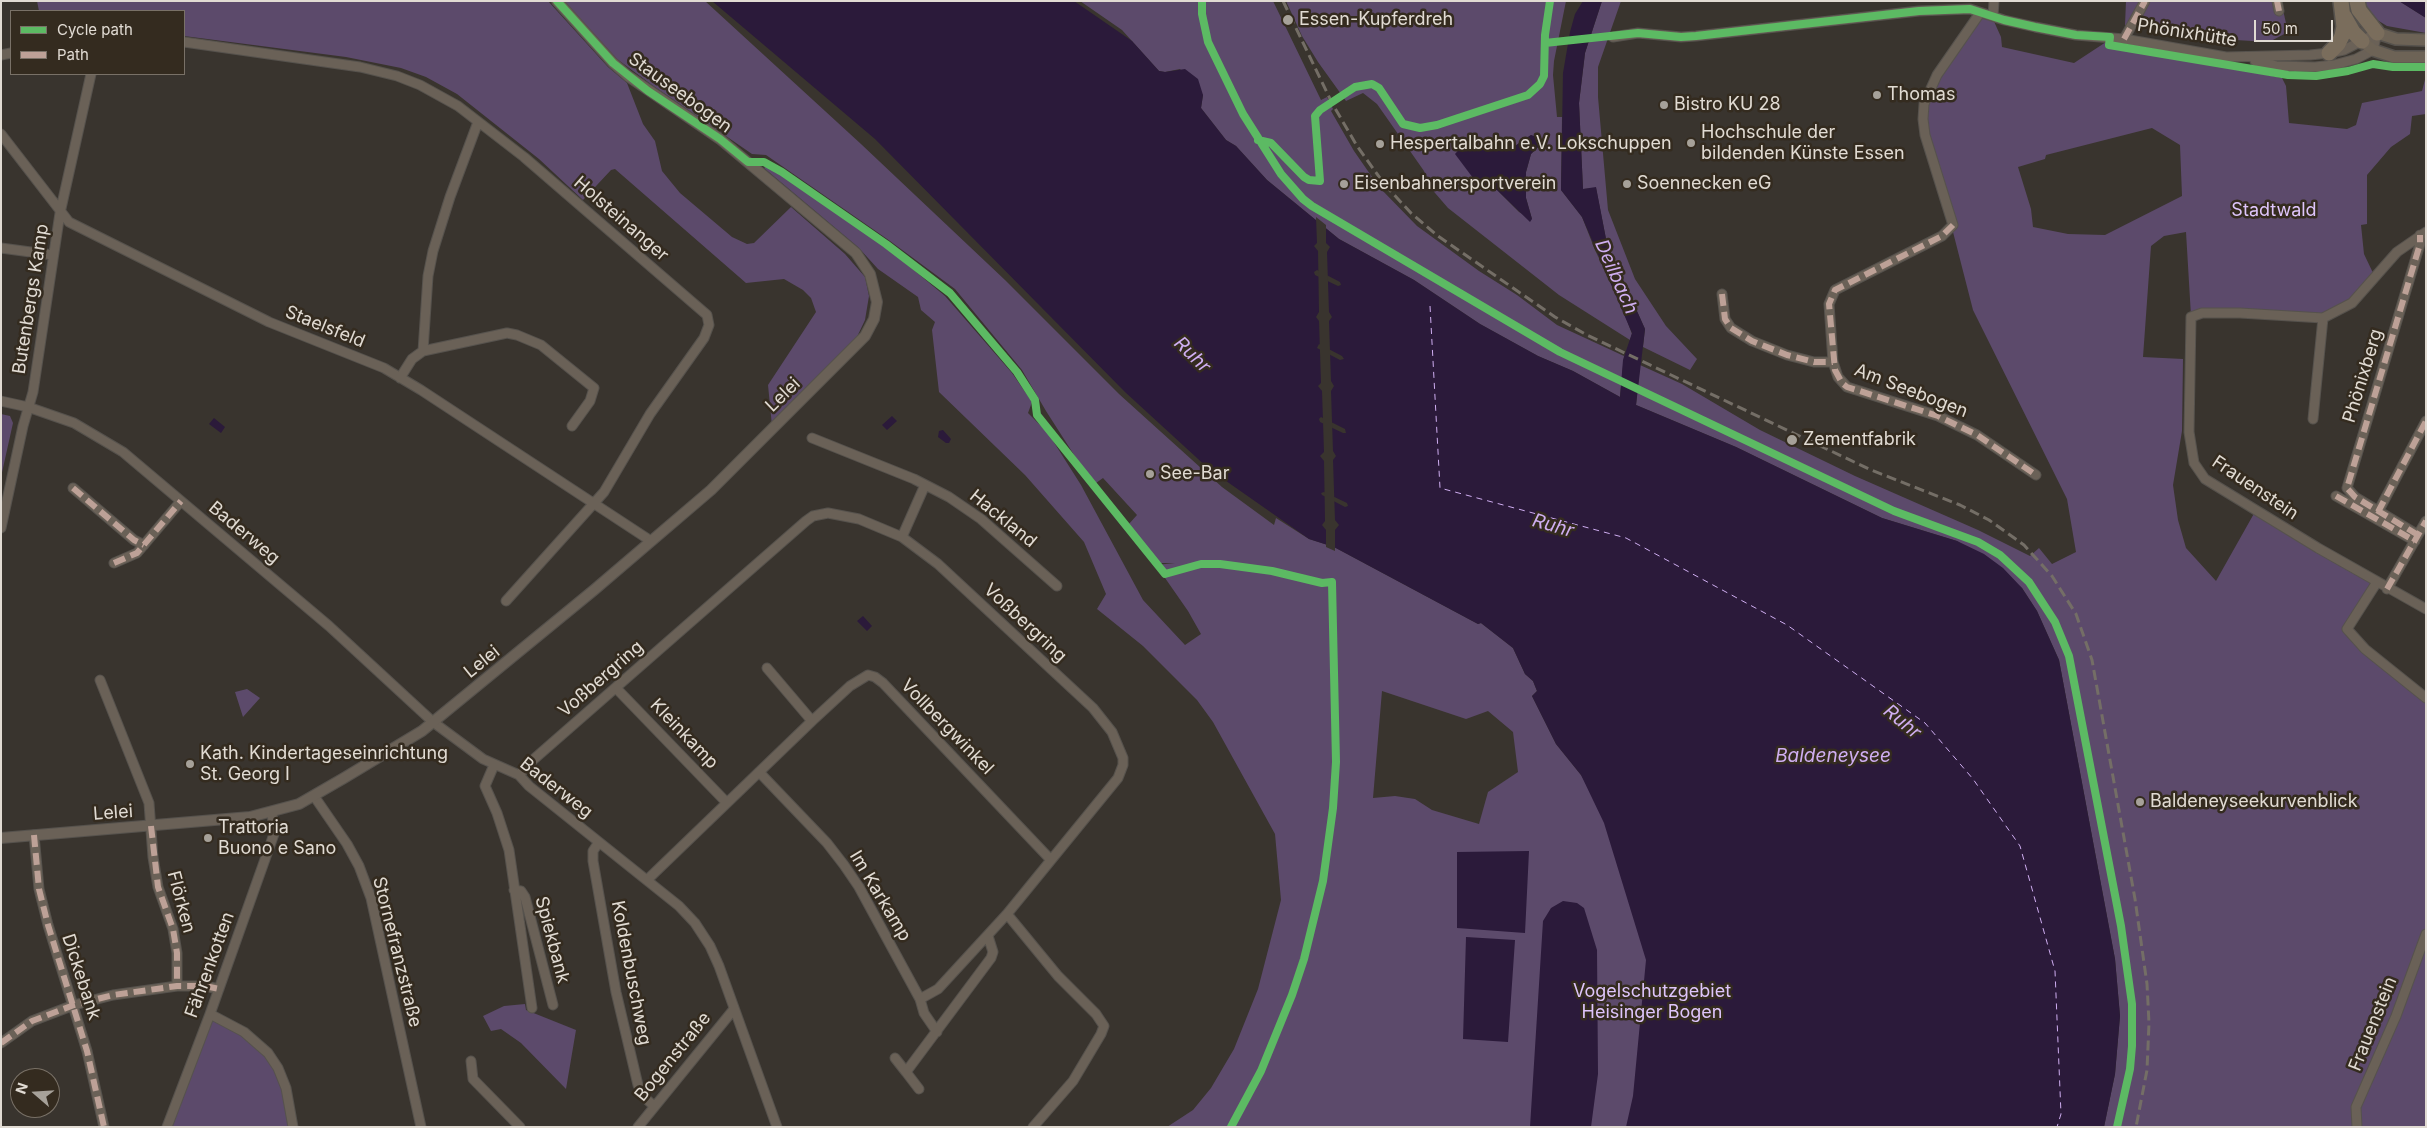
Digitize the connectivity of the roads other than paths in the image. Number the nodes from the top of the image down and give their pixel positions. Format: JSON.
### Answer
{"nodes":[{"id":1,"x":557,"y":1,"type":"edge"},
{"id":2,"x":1994,"y":1,"type":"edge"},
{"id":3,"x":2145,"y":1,"type":"edge"},
{"id":4,"x":2278,"y":1,"type":"edge"},
{"id":5,"x":2357,"y":1,"type":"edge"},
{"id":6,"x":2342,"y":8,"type":"edge"},
{"id":7,"x":2279,"y":11,"type":"dead end"},
{"id":8,"x":1980,"y":13,"type":"junction"},
{"id":9,"x":1993,"y":16,"type":"junction"},
{"id":10,"x":2377,"y":33,"type":"junction"},
{"id":11,"x":1613,"y":37,"type":"dead end"},
{"id":12,"x":2124,"y":39,"type":"junction"},
{"id":13,"x":2426,"y":40,"type":"edge"},
{"id":14,"x":185,"y":42,"type":"edge"},
{"id":15,"x":2368,"y":45,"type":"junction"},
{"id":16,"x":2329,"y":53,"type":"junction"},
{"id":17,"x":2426,"y":57,"type":"edge"},
{"id":18,"x":2245,"y":58,"type":"junction"},
{"id":19,"x":91,"y":75,"type":"edge"},
{"id":20,"x":478,"y":122,"type":"junction"},
{"id":21,"x":1,"y":134,"type":"edge"},
{"id":22,"x":60,"y":213,"type":"junction"},
{"id":23,"x":2423,"y":234,"type":"edge"},
{"id":24,"x":1,"y":248,"type":"edge"},
{"id":25,"x":53,"y":256,"type":"junction"},
{"id":26,"x":1722,"y":294,"type":"dead end"},
{"id":27,"x":876,"y":310,"type":"joint"},
{"id":28,"x":2323,"y":318,"type":"junction"},
{"id":29,"x":423,"y":351,"type":"junction"},
{"id":30,"x":1833,"y":362,"type":"junction"},
{"id":31,"x":400,"y":378,"type":"junction"},
{"id":32,"x":1,"y":401,"type":"edge"},
{"id":33,"x":28,"y":407,"type":"junction"},
{"id":34,"x":2313,"y":419,"type":"dead end"},
{"id":35,"x":2426,"y":421,"type":"edge"},
{"id":36,"x":572,"y":426,"type":"dead end"},
{"id":37,"x":812,"y":438,"type":"dead end"},
{"id":38,"x":2036,"y":475,"type":"dead end"},
{"id":39,"x":925,"y":485,"type":"junction"},
{"id":40,"x":73,"y":488,"type":"dead end"},
{"id":41,"x":2336,"y":496,"type":"dead end"},
{"id":42,"x":182,"y":501,"type":"junction"},
{"id":43,"x":595,"y":505,"type":"junction"},
{"id":44,"x":2378,"y":512,"type":"junction"},
{"id":45,"x":2426,"y":521,"type":"edge"},
{"id":46,"x":1,"y":528,"type":"edge"},
{"id":47,"x":902,"y":537,"type":"junction"},
{"id":48,"x":2417,"y":538,"type":"junction"},
{"id":49,"x":651,"y":541,"type":"junction"},
{"id":50,"x":144,"y":545,"type":"junction"},
{"id":51,"x":114,"y":563,"type":"dead end"},
{"id":52,"x":2377,"y":582,"type":"junction"},
{"id":53,"x":1056,"y":586,"type":"dead end"},
{"id":54,"x":2387,"y":588,"type":"junction"},
{"id":55,"x":506,"y":601,"type":"dead end"},
{"id":56,"x":2426,"y":609,"type":"edge"},
{"id":57,"x":767,"y":668,"type":"dead end"},
{"id":58,"x":100,"y":680,"type":"dead end"},
{"id":59,"x":616,"y":688,"type":"junction"},
{"id":60,"x":2426,"y":698,"type":"edge"},
{"id":61,"x":812,"y":720,"type":"junction"},
{"id":62,"x":433,"y":722,"type":"junction"},
{"id":63,"x":494,"y":765,"type":"junction"},
{"id":64,"x":760,"y":773,"type":"junction"},
{"id":65,"x":518,"y":775,"type":"junction"},
{"id":66,"x":314,"y":796,"type":"junction"},
{"id":67,"x":727,"y":803,"type":"junction"},
{"id":68,"x":272,"y":812,"type":"junction"},
{"id":69,"x":151,"y":826,"type":"junction"},
{"id":70,"x":34,"y":835,"type":"junction"},
{"id":71,"x":1,"y":838,"type":"edge"},
{"id":72,"x":598,"y":842,"type":"junction"},
{"id":73,"x":1050,"y":859,"type":"junction"},
{"id":74,"x":647,"y":880,"type":"junction"},
{"id":75,"x":514,"y":890,"type":"junction"},
{"id":76,"x":1007,"y":914,"type":"junction"},
{"id":77,"x":2426,"y":934,"type":"edge"},
{"id":78,"x":988,"y":936,"type":"junction"},
{"id":79,"x":177,"y":986,"type":"junction"},
{"id":80,"x":219,"y":989,"type":"junction"},
{"id":81,"x":920,"y":999,"type":"junction"},
{"id":82,"x":74,"y":1005,"type":"junction"},
{"id":83,"x":553,"y":1005,"type":"dead end"},
{"id":84,"x":532,"y":1008,"type":"dead end"},
{"id":85,"x":734,"y":1008,"type":"junction"},
{"id":86,"x":210,"y":1014,"type":"junction"},
{"id":87,"x":937,"y":1032,"type":"junction"},
{"id":88,"x":1,"y":1043,"type":"edge"},
{"id":89,"x":895,"y":1058,"type":"dead end"},
{"id":90,"x":471,"y":1061,"type":"dead end"},
{"id":91,"x":906,"y":1072,"type":"junction"},
{"id":92,"x":920,"y":1089,"type":"dead end"},
{"id":93,"x":654,"y":1106,"type":"junction"},
{"id":94,"x":104,"y":1127,"type":"edge"},
{"id":95,"x":167,"y":1127,"type":"edge"},
{"id":96,"x":292,"y":1127,"type":"edge"},
{"id":97,"x":421,"y":1127,"type":"edge"},
{"id":98,"x":520,"y":1127,"type":"edge"},
{"id":99,"x":638,"y":1127,"type":"edge"},
{"id":100,"x":776,"y":1127,"type":"edge"},
{"id":101,"x":1033,"y":1127,"type":"edge"},
{"id":102,"x":2357,"y":1127,"type":"edge"}],
"edges":[{"from":1,"to":27,"type":"street","name":"Stauseebogen"},
{"from":2,"to":9,"type":"street"},
{"from":3,"to":12,"type":"street","name":"Phönixhütte"},
{"from":4,"to":7,"type":"street"},
{"from":5,"to":10,"type":"highway"},
{"from":6,"to":15,"type":"highway"},
{"from":6,"to":16,"type":"highway"},
{"from":8,"to":9,"type":"street","name":"Phönixhütte"},
{"from":8,"to":11,"type":"street","name":"Phönixhütte"},
{"from":8,"to":30,"type":"street","name":"Am Seebogen"},
{"from":9,"to":12,"type":"street","name":"Phönixhütte"},
{"from":10,"to":13,"type":"main road"},
{"from":10,"to":15,"type":"street","name":"Phönixhütte"},
{"from":12,"to":18,"type":"street","name":"Phönixhütte"},
{"from":14,"to":20,"type":"street","name":"Holsteinanger"},
{"from":15,"to":16,"type":"street","name":"Phönixhütte"},
{"from":15,"to":17,"type":"main road"},
{"from":15,"to":18,"type":"street","name":"Phönixhütte"},
{"from":16,"to":18,"type":"street","name":"Phönixhütte"},
{"from":19,"to":22,"type":"street","name":"Butenbergs Kamp"},
{"from":20,"to":29,"type":"street"},
{"from":20,"to":43,"type":"street","name":"Holsteinanger"},
{"from":21,"to":22,"type":"street","name":"Staelsfeld"},
{"from":22,"to":25,"type":"street","name":"Butenbergs Kamp"},
{"from":22,"to":31,"type":"street","name":"Staelsfeld"},
{"from":23,"to":28,"type":"street"},
{"from":23,"to":44,"type":"street","name":"Phönixberg"},
{"from":24,"to":25,"type":"street"},
{"from":25,"to":33,"type":"street","name":"Butenbergs Kamp"},
{"from":26,"to":30,"type":"street","name":"Am Seebogen"},
{"from":27,"to":49,"type":"street","name":"Lelei"},
{"from":28,"to":34,"type":"street"},
{"from":28,"to":52,"type":"street","name":"Frauenstein"},
{"from":29,"to":31,"type":"street"},
{"from":29,"to":36,"type":"street"},
{"from":30,"to":38,"type":"street","name":"Am Seebogen"},
{"from":31,"to":43,"type":"street","name":"Staelsfeld"},
{"from":32,"to":33,"type":"street","name":"Baderweg"},
{"from":33,"to":42,"type":"street","name":"Baderweg"},
{"from":33,"to":46,"type":"street","name":"Butenbergs Kamp"},
{"from":35,"to":44,"type":"street"},
{"from":37,"to":39,"type":"street","name":"Hackland"},
{"from":39,"to":47,"type":"street"},
{"from":39,"to":53,"type":"street","name":"Hackland"},
{"from":40,"to":50,"type":"street"},
{"from":41,"to":48,"type":"street"},
{"from":42,"to":50,"type":"street","name":"Baderweg"},
{"from":42,"to":62,"type":"street","name":"Baderweg"},
{"from":43,"to":49,"type":"street","name":"Staelsfeld"},
{"from":43,"to":55,"type":"street","name":"Holsteinanger"},
{"from":44,"to":48,"type":"street","name":"Phönixberg"},
{"from":45,"to":48,"type":"street"},
{"from":47,"to":59,"type":"street","name":"Voßbergring"},
{"from":47,"to":73,"type":"street","name":"Voßbergring"},
{"from":48,"to":54,"type":"street"},
{"from":49,"to":62,"type":"street","name":"Lelei"},
{"from":50,"to":51,"type":"street","name":"Baderweg"},
{"from":52,"to":54,"type":"street"},
{"from":52,"to":60,"type":"street"},
{"from":54,"to":56,"type":"street"},
{"from":57,"to":61,"type":"street"},
{"from":58,"to":69,"type":"street","name":"Flörken"},
{"from":59,"to":65,"type":"street","name":"Voßbergring"},
{"from":59,"to":67,"type":"street","name":"Kleinkamp"},
{"from":61,"to":64,"type":"street","name":"Vollbergwinkel"},
{"from":61,"to":73,"type":"street","name":"Vollbergwinkel"},
{"from":62,"to":63,"type":"street","name":"Baderweg"},
{"from":62,"to":66,"type":"street","name":"Lelei"},
{"from":63,"to":65,"type":"street","name":"Baderweg"},
{"from":63,"to":75,"type":"street","name":"Spiekbank"},
{"from":64,"to":67,"type":"street","name":"Vollbergwinkel"},
{"from":64,"to":81,"type":"street","name":"Im Karkamp"},
{"from":65,"to":72,"type":"street","name":"Baderweg"},
{"from":66,"to":68,"type":"street","name":"Lelei"},
{"from":66,"to":97,"type":"street","name":"Stornefranzstraße"},
{"from":67,"to":74,"type":"street","name":"Vollbergwinkel"},
{"from":68,"to":69,"type":"street","name":"Lelei"},
{"from":68,"to":80,"type":"street","name":"Fährenkotten"},
{"from":69,"to":70,"type":"street","name":"Lelei"},
{"from":69,"to":79,"type":"street","name":"Flörken"},
{"from":70,"to":71,"type":"street","name":"Lelei"},
{"from":70,"to":82,"type":"street","name":"Dickebank"},
{"from":72,"to":74,"type":"street","name":"Baderweg"},
{"from":72,"to":93,"type":"street","name":"Koldenbuschweg"},
{"from":73,"to":76,"type":"street","name":"Voßbergring"},
{"from":74,"to":85,"type":"street","name":"Baderweg"},
{"from":75,"to":83,"type":"street","name":"Spiekbank"},
{"from":75,"to":84,"type":"street","name":"Spiekbank"},
{"from":76,"to":78,"type":"street"},
{"from":76,"to":101,"type":"street"},
{"from":77,"to":102,"type":"street","name":"Frauenstein"},
{"from":78,"to":81,"type":"street"},
{"from":78,"to":87,"type":"street"},
{"from":79,"to":80,"type":"street"},
{"from":79,"to":82,"type":"street"},
{"from":80,"to":86,"type":"street","name":"Fährenkotten"},
{"from":81,"to":87,"type":"street","name":"Im Karkamp"},
{"from":82,"to":88,"type":"street"},
{"from":82,"to":94,"type":"street","name":"Dickebank"},
{"from":85,"to":93,"type":"street","name":"Bogenstraße"},
{"from":85,"to":100,"type":"street","name":"Baderweg"},
{"from":86,"to":95,"type":"street","name":"Fährenkotten"},
{"from":86,"to":96,"type":"street"},
{"from":87,"to":91,"type":"street"},
{"from":89,"to":91,"type":"street"},
{"from":90,"to":98,"type":"street"},
{"from":91,"to":92,"type":"street"},
{"from":93,"to":99,"type":"street","name":"Bogenstraße"}]}
